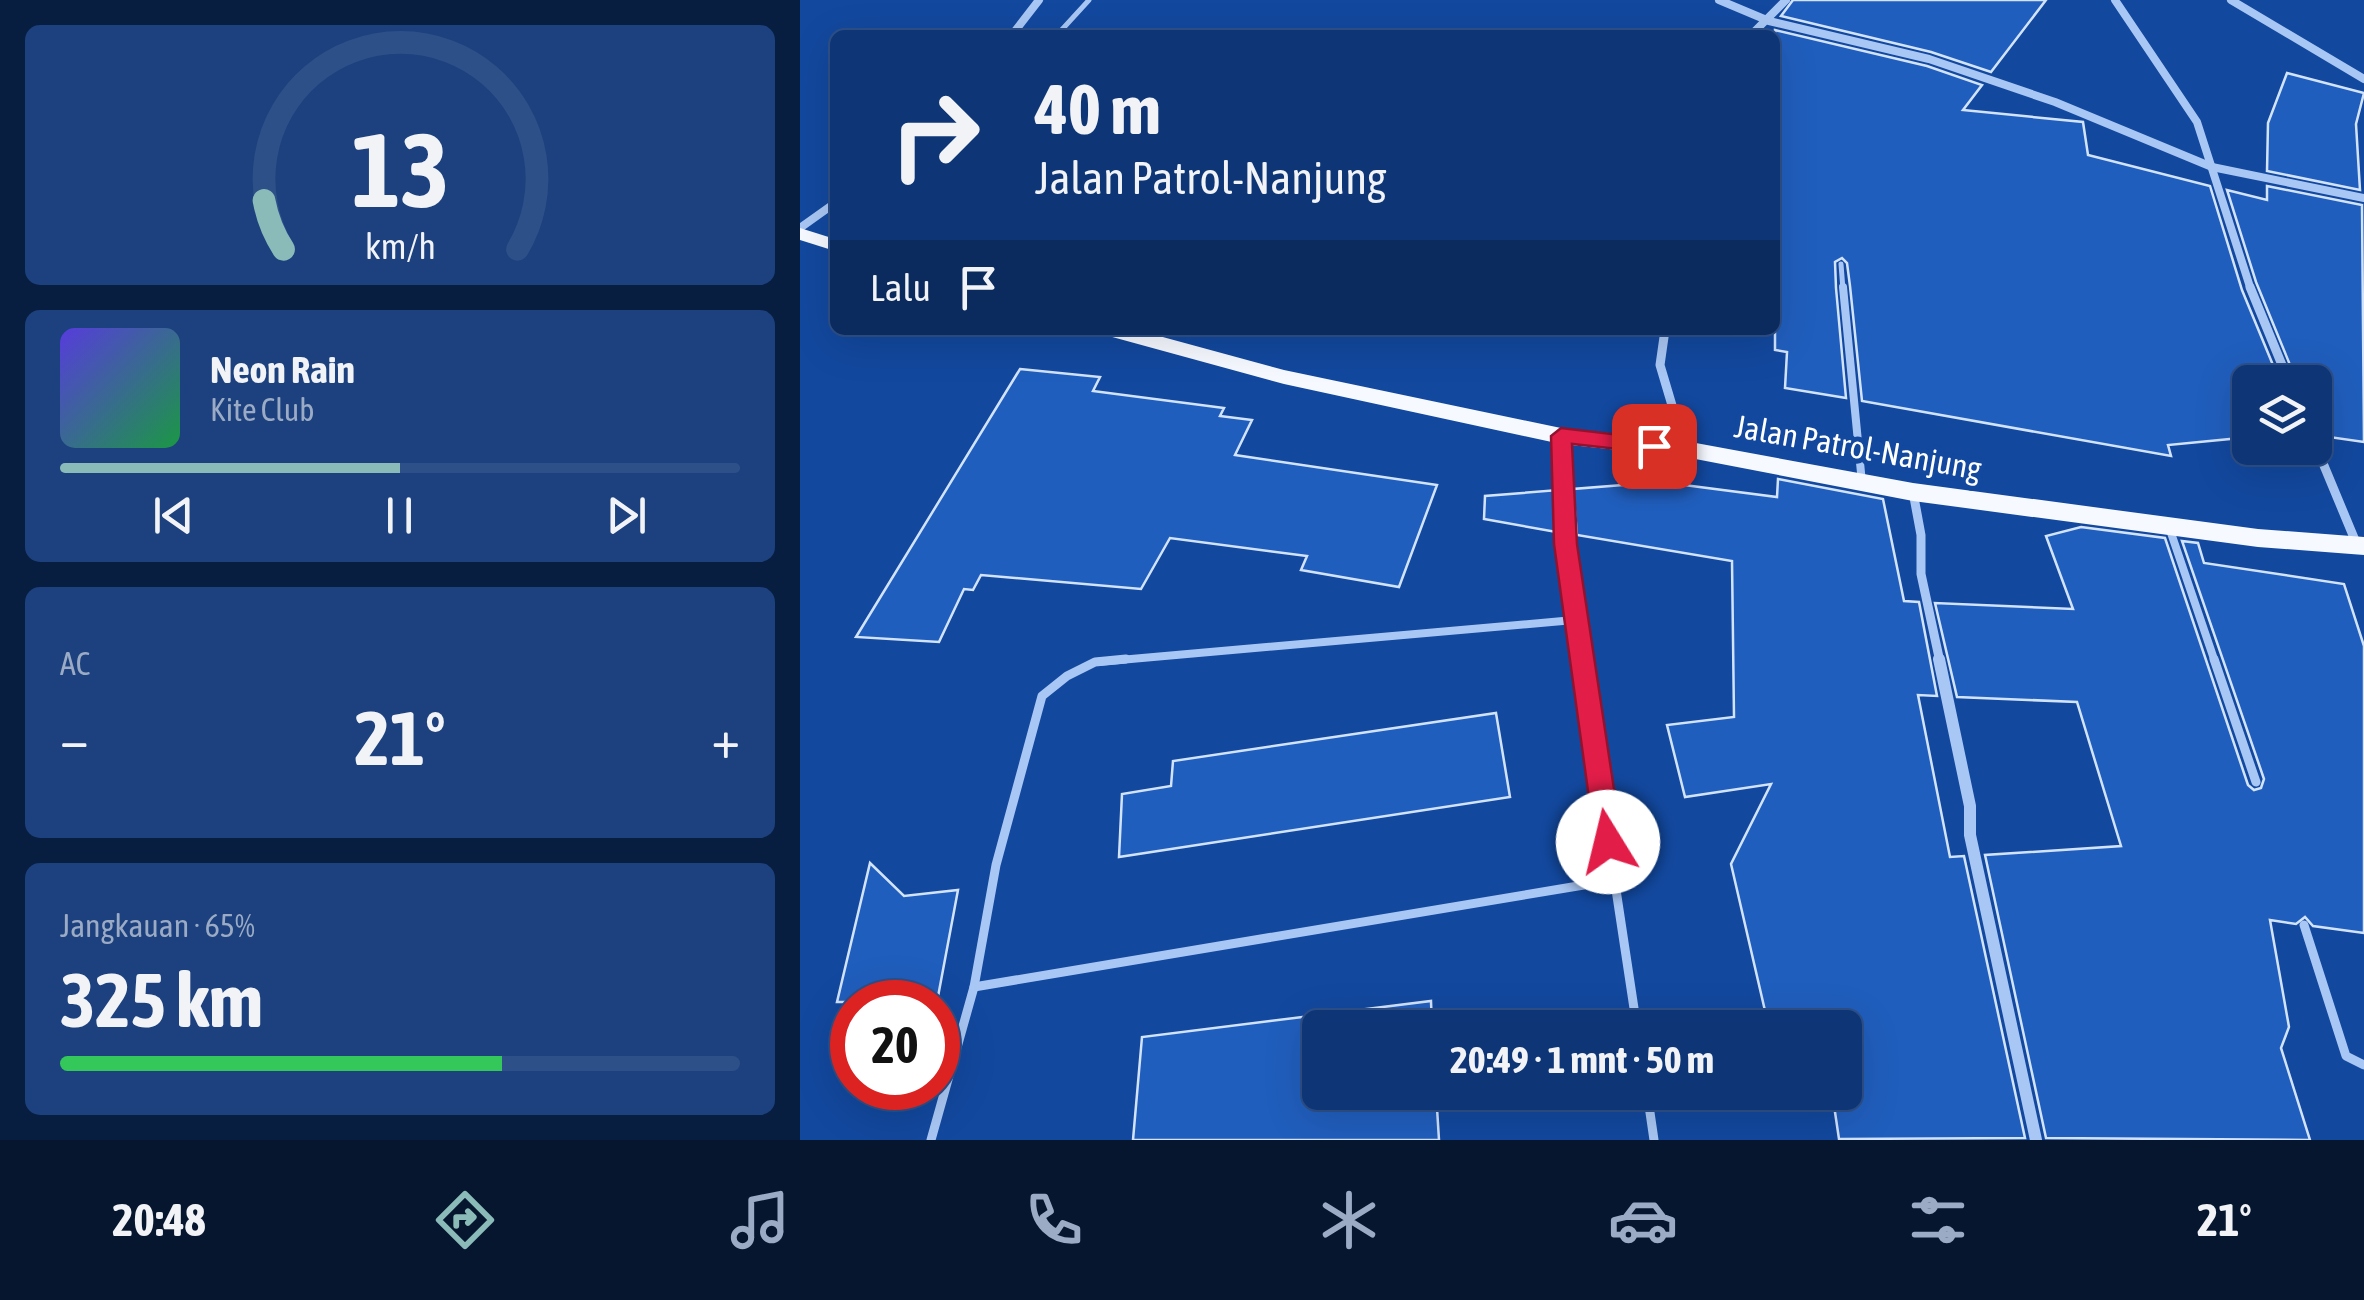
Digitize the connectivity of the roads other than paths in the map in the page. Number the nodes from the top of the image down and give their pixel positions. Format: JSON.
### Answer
{"nodes":[{"id":1,"x":1039,"y":0,"type":"edge"},
{"id":2,"x":1090,"y":0,"type":"edge"},
{"id":3,"x":1720,"y":0,"type":"edge"},
{"id":4,"x":1786,"y":0,"type":"edge"},
{"id":5,"x":2115,"y":0,"type":"edge"},
{"id":6,"x":2230,"y":0,"type":"edge"},
{"id":7,"x":1769,"y":21,"type":"junction"},
{"id":8,"x":1016,"y":30,"type":"edge"},
{"id":9,"x":1061,"y":30,"type":"edge"},
{"id":10,"x":1757,"y":30,"type":"edge"},
{"id":11,"x":2364,"y":79,"type":"edge"},
{"id":12,"x":2212,"y":167,"type":"junction"},
{"id":13,"x":2364,"y":198,"type":"edge"},
{"id":14,"x":830,"y":207,"type":"edge"},
{"id":15,"x":800,"y":231,"type":"edge"},
{"id":16,"x":830,"y":241,"type":"edge"},
{"id":17,"x":1841,"y":264,"type":"dead end"},
{"id":18,"x":1130,"y":335,"type":"edge"},
{"id":19,"x":1664,"y":335,"type":"edge"},
{"id":20,"x":2282,"y":365,"type":"edge"},
{"id":21,"x":1561,"y":436,"type":"junction"},
{"id":22,"x":1685,"y":449,"type":"junction"},
{"id":23,"x":2324,"y":465,"type":"edge"},
{"id":24,"x":1862,"y":483,"type":"junction"},
{"id":25,"x":1913,"y":492,"type":"junction"},
{"id":26,"x":2169,"y":527,"type":"junction"},
{"id":27,"x":2360,"y":546,"type":"edge"},
{"id":28,"x":1574,"y":620,"type":"junction"},
{"id":29,"x":2256,"y":782,"type":"dead end"},
{"id":30,"x":1614,"y":880,"type":"junction"},
{"id":31,"x":2304,"y":925,"type":"dead end"},
{"id":32,"x":974,"y":987,"type":"junction"},
{"id":33,"x":1634,"y":1010,"type":"edge"},
{"id":34,"x":2364,"y":1065,"type":"edge"},
{"id":35,"x":1650,"y":1110,"type":"edge"},
{"id":36,"x":930,"y":1140,"type":"edge"},
{"id":37,"x":1654,"y":1140,"type":"edge"},
{"id":38,"x":2036,"y":1140,"type":"edge"}],
"edges":[{"from":1,"to":8,"type":"street"},
{"from":2,"to":9,"type":"lane"},
{"from":3,"to":7,"type":"street"},
{"from":4,"to":7,"type":"street"},
{"from":5,"to":12,"type":"street"},
{"from":6,"to":11,"type":"street"},
{"from":7,"to":10,"type":"street"},
{"from":7,"to":12,"type":"street"},
{"from":12,"to":13,"type":"street"},
{"from":12,"to":20,"type":"street"},
{"from":14,"to":15,"type":"street"},
{"from":15,"to":16,"type":"main road"},
{"from":17,"to":24,"type":"lane"},
{"from":18,"to":21,"type":"main road","name":"Jalan Patrol-Nanjung"},
{"from":19,"to":22,"type":"street"},
{"from":21,"to":22,"type":"main road","name":"Jalan Patrol-Nanjung"},
{"from":21,"to":28,"type":"lane"},
{"from":22,"to":24,"type":"main road","name":"Jalan Patrol-Nanjung"},
{"from":23,"to":27,"type":"street"},
{"from":24,"to":25,"type":"main road","name":"Jalan Patrol-Nanjung"},
{"from":25,"to":26,"type":"main road","name":"Jalan Patrol-Nanjung"},
{"from":25,"to":38,"type":"street"},
{"from":26,"to":27,"type":"main road","name":"Jalan Patrol-Nanjung"},
{"from":26,"to":29,"type":"lane"},
{"from":28,"to":30,"type":"lane"},
{"from":28,"to":32,"type":"lane"},
{"from":30,"to":32,"type":"lane"},
{"from":30,"to":33,"type":"lane"},
{"from":31,"to":34,"type":"lane"},
{"from":32,"to":36,"type":"lane"},
{"from":35,"to":37,"type":"lane"}]}
